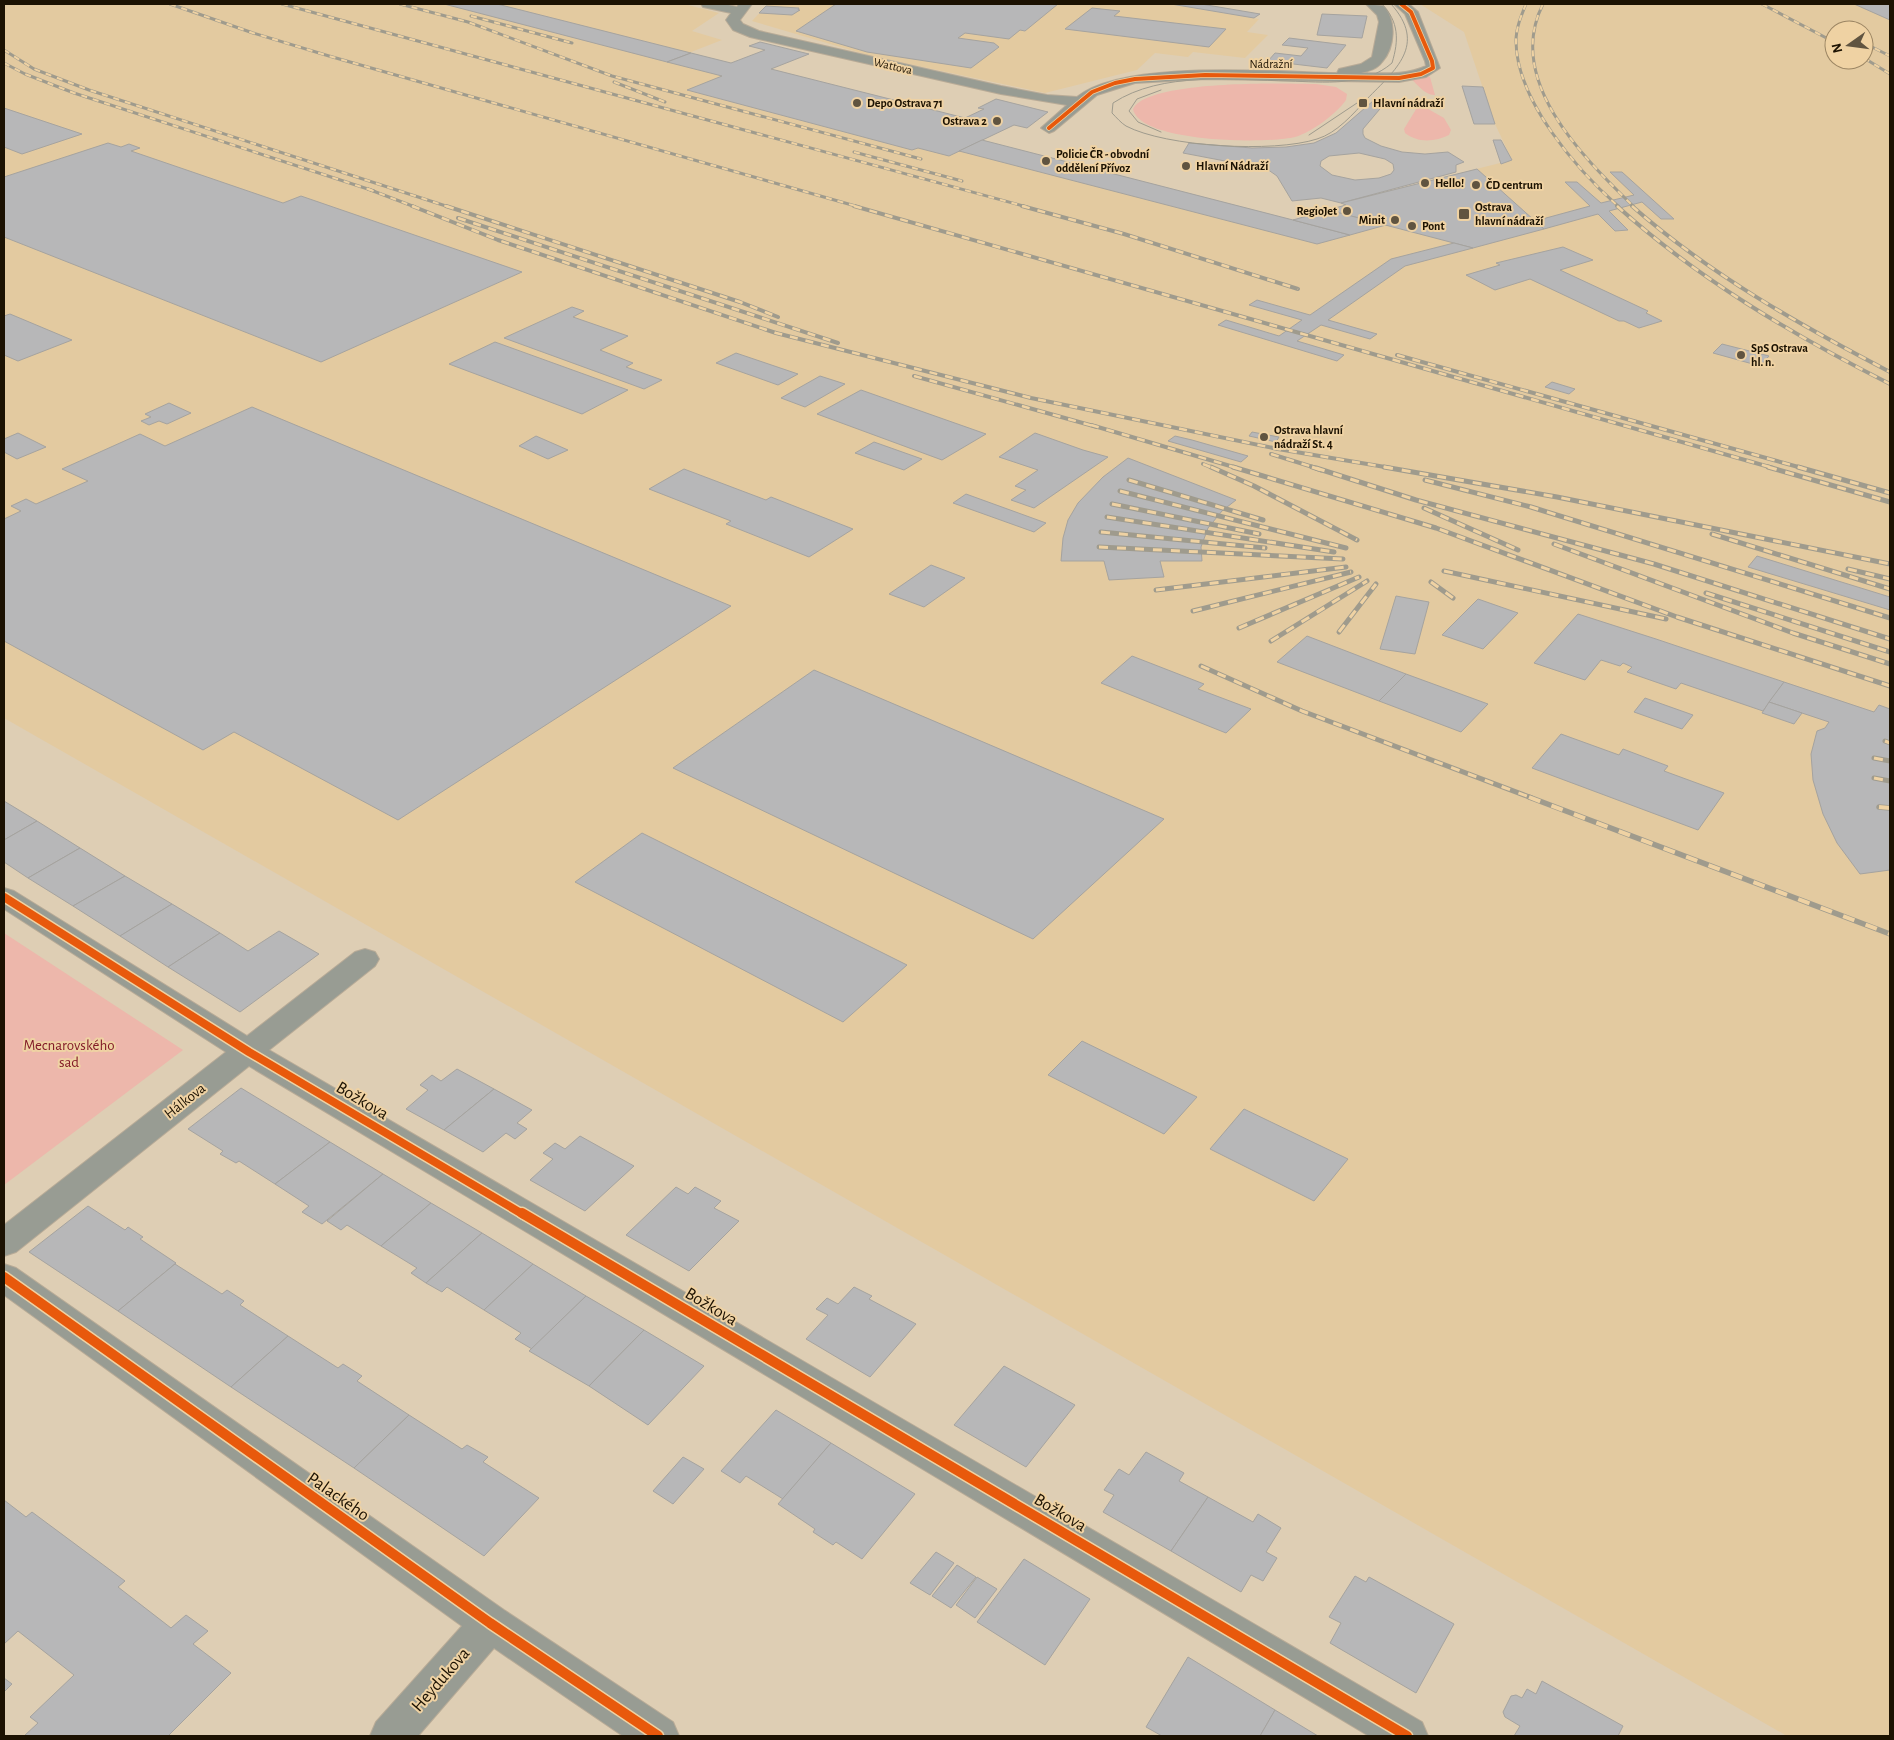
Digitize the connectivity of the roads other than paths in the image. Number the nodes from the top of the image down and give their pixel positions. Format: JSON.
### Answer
{"nodes":[{"id":1,"x":708,"y":4,"type":"edge"},
{"id":2,"x":1372,"y":4,"type":"edge"},
{"id":3,"x":1401,"y":4,"type":"edge"},
{"id":4,"x":743,"y":8,"type":"edge"},
{"id":5,"x":1317,"y":75,"type":"junction"},
{"id":6,"x":1080,"y":102,"type":"junction"},
{"id":7,"x":1049,"y":128,"type":"dead end"},
{"id":8,"x":4,"y":897,"type":"edge"},
{"id":9,"x":365,"y":959,"type":"dead end"},
{"id":10,"x":248,"y":1052,"type":"junction"},
{"id":11,"x":4,"y":1243,"type":"edge"},
{"id":12,"x":4,"y":1277,"type":"edge"},
{"id":13,"x":490,"y":1623,"type":"junction"},
{"id":14,"x":391,"y":1736,"type":"edge"},
{"id":15,"x":658,"y":1736,"type":"edge"},
{"id":16,"x":1407,"y":1736,"type":"edge"}],
"edges":[{"from":1,"to":4,"type":"street"},
{"from":2,"to":5,"type":"street","name":"Nádražní"},
{"from":3,"to":5,"type":"street","name":"Nádražní"},
{"from":4,"to":6,"type":"street","name":"Wattova"},
{"from":5,"to":6,"type":"street","name":"Nádražní"},
{"from":6,"to":7,"type":"street","name":"Nádražní"},
{"from":8,"to":10,"type":"street","name":"Božkova"},
{"from":9,"to":10,"type":"street","name":"Hálkova"},
{"from":10,"to":11,"type":"street","name":"Hálkova"},
{"from":10,"to":16,"type":"street","name":"Božkova"},
{"from":12,"to":13,"type":"street","name":"Palackého"},
{"from":13,"to":14,"type":"street","name":"Heydukova"},
{"from":13,"to":15,"type":"street","name":"Palackého"}]}
